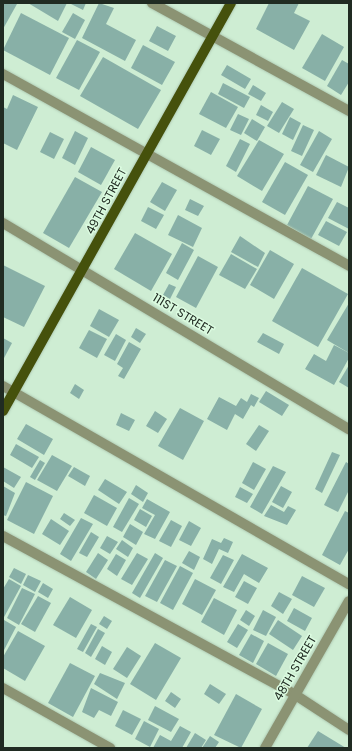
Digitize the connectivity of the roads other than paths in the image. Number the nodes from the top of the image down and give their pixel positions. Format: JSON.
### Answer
{"nodes":[{"id":1,"x":152,"y":3,"type":"edge"},
{"id":2,"x":231,"y":3,"type":"edge"},
{"id":3,"x":212,"y":37,"type":"junction"},
{"id":4,"x":3,"y":74,"type":"edge"},
{"id":5,"x":349,"y":111,"type":"edge"},
{"id":6,"x":147,"y":152,"type":"junction"},
{"id":7,"x":3,"y":223,"type":"edge"},
{"id":8,"x":349,"y":266,"type":"edge"},
{"id":9,"x":84,"y":269,"type":"junction"},
{"id":10,"x":3,"y":386,"type":"edge"},
{"id":11,"x":14,"y":392,"type":"junction"},
{"id":12,"x":3,"y":412,"type":"edge"},
{"id":13,"x":349,"y":429,"type":"edge"},
{"id":14,"x":3,"y":536,"type":"edge"},
{"id":15,"x":349,"y":584,"type":"edge"},
{"id":16,"x":349,"y":601,"type":"edge"},
{"id":17,"x":3,"y":688,"type":"edge"},
{"id":18,"x":294,"y":694,"type":"junction"},
{"id":19,"x":349,"y":730,"type":"edge"},
{"id":20,"x":110,"y":748,"type":"edge"},
{"id":21,"x":265,"y":748,"type":"edge"}],
"edges":[{"from":1,"to":3,"type":"street"},
{"from":2,"to":3,"type":"main road","name":"49TH STREET"},
{"from":3,"to":5,"type":"street"},
{"from":3,"to":6,"type":"main road","name":"49TH STREET"},
{"from":4,"to":6,"type":"street"},
{"from":6,"to":8,"type":"street"},
{"from":6,"to":9,"type":"main road","name":"49TH STREET"},
{"from":7,"to":9,"type":"street","name":"111ST STREET"},
{"from":9,"to":11,"type":"main road","name":"49TH STREET"},
{"from":9,"to":13,"type":"street","name":"111ST STREET"},
{"from":10,"to":11,"type":"street"},
{"from":11,"to":12,"type":"main road","name":"49TH STREET"},
{"from":11,"to":15,"type":"street"},
{"from":14,"to":18,"type":"street"},
{"from":16,"to":18,"type":"street","name":"48TH STREET"},
{"from":17,"to":20,"type":"street"},
{"from":18,"to":19,"type":"street"},
{"from":18,"to":21,"type":"street","name":"48TH STREET"}]}
